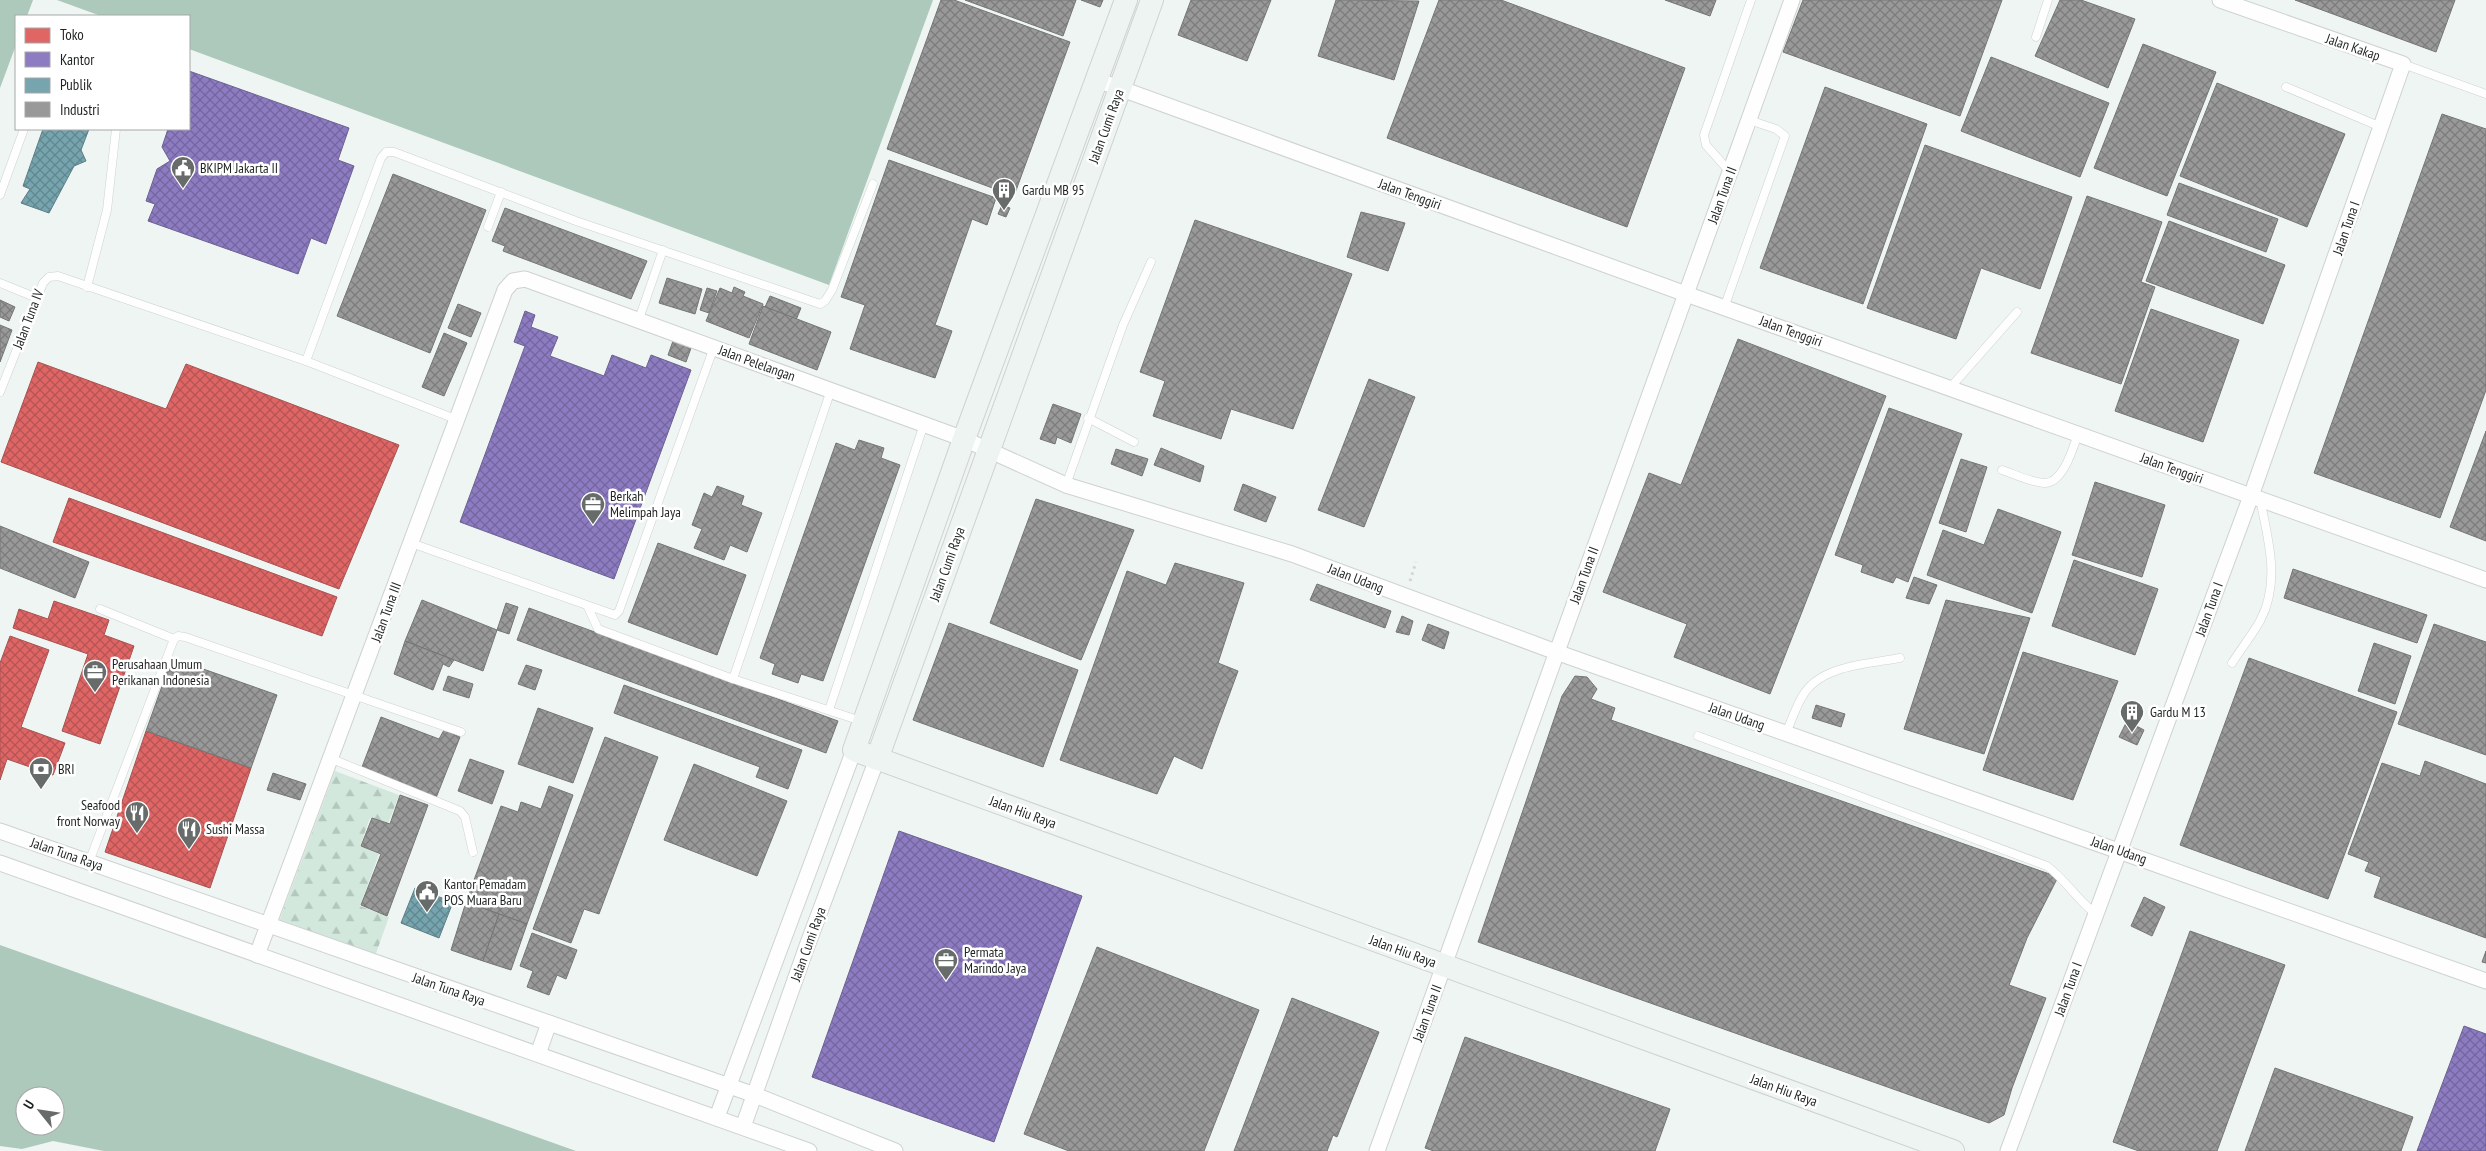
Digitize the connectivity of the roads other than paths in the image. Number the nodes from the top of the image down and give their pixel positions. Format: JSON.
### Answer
{"nodes":[{"id":1,"x":1126,"y":0,"type":"edge"},
{"id":2,"x":1152,"y":0,"type":"edge"},
{"id":3,"x":1751,"y":0,"type":"edge"},
{"id":4,"x":1792,"y":0,"type":"edge"},
{"id":5,"x":2048,"y":0,"type":"edge"},
{"id":6,"x":2220,"y":0,"type":"edge"},
{"id":7,"x":2036,"y":37,"type":"dead end"},
{"id":8,"x":2403,"y":64,"type":"junction"},
{"id":9,"x":1097,"y":80,"type":"junction"},
{"id":10,"x":2286,"y":87,"type":"dead end"},
{"id":11,"x":1120,"y":88,"type":"junction"},
{"id":12,"x":2486,"y":94,"type":"edge"},
{"id":13,"x":1749,"y":120,"type":"junction"},
{"id":14,"x":2381,"y":126,"type":"junction"},
{"id":15,"x":24,"y":130,"type":"edge"},
{"id":16,"x":116,"y":130,"type":"edge"},
{"id":17,"x":1730,"y":172,"type":"junction"},
{"id":18,"x":872,"y":184,"type":"dead end"},
{"id":19,"x":501,"y":192,"type":"junction"},
{"id":20,"x":0,"y":195,"type":"edge"},
{"id":21,"x":488,"y":227,"type":"dead end"},
{"id":22,"x":663,"y":250,"type":"junction"},
{"id":23,"x":1151,"y":262,"type":"dead end"},
{"id":24,"x":525,"y":279,"type":"joint"},
{"id":25,"x":0,"y":283,"type":"edge"},
{"id":26,"x":87,"y":287,"type":"junction"},
{"id":27,"x":1020,"y":287,"type":"junction"},
{"id":28,"x":1686,"y":294,"type":"junction"},
{"id":29,"x":1044,"y":295,"type":"junction"},
{"id":30,"x":37,"y":298,"type":"junction"},
{"id":31,"x":1724,"y":308,"type":"junction"},
{"id":32,"x":2017,"y":312,"type":"dead end"},
{"id":33,"x":639,"y":319,"type":"junction"},
{"id":34,"x":714,"y":347,"type":"junction"},
{"id":35,"x":306,"y":361,"type":"junction"},
{"id":36,"x":1950,"y":388,"type":"junction"},
{"id":37,"x":831,"y":390,"type":"junction"},
{"id":38,"x":0,"y":392,"type":"edge"},
{"id":39,"x":1088,"y":418,"type":"junction"},
{"id":40,"x":458,"y":420,"type":"junction"},
{"id":41,"x":924,"y":424,"type":"junction"},
{"id":42,"x":2078,"y":434,"type":"junction"},
{"id":43,"x":964,"y":439,"type":"junction"},
{"id":44,"x":1134,"y":442,"type":"dead end"},
{"id":45,"x":988,"y":450,"type":"junction"},
{"id":46,"x":2002,"y":470,"type":"dead end"},
{"id":47,"x":1066,"y":485,"type":"junction"},
{"id":48,"x":2255,"y":497,"type":"junction"},
{"id":49,"x":411,"y":543,"type":"junction"},
{"id":50,"x":923,"y":556,"type":"junction"},
{"id":51,"x":948,"y":562,"type":"junction"},
{"id":52,"x":2486,"y":580,"type":"edge"},
{"id":53,"x":588,"y":606,"type":"junction"},
{"id":54,"x":100,"y":609,"type":"dead end"},
{"id":55,"x":899,"y":626,"type":"junction"},
{"id":56,"x":922,"y":634,"type":"junction"},
{"id":57,"x":174,"y":639,"type":"junction"},
{"id":58,"x":1556,"y":652,"type":"junction"},
{"id":59,"x":1900,"y":658,"type":"dead end"},
{"id":60,"x":2232,"y":662,"type":"dead end"},
{"id":61,"x":733,"y":679,"type":"junction"},
{"id":62,"x":356,"y":694,"type":"junction"},
{"id":63,"x":829,"y":710,"type":"junction"},
{"id":64,"x":865,"y":722,"type":"junction"},
{"id":65,"x":461,"y":732,"type":"dead end"},
{"id":66,"x":1786,"y":733,"type":"junction"},
{"id":67,"x":1698,"y":736,"type":"dead end"},
{"id":68,"x":854,"y":750,"type":"junction"},
{"id":69,"x":877,"y":758,"type":"junction"},
{"id":70,"x":332,"y":759,"type":"junction"},
{"id":71,"x":0,"y":831,"type":"edge"},
{"id":72,"x":2120,"y":851,"type":"junction"},
{"id":73,"x":473,"y":852,"type":"dead end"},
{"id":74,"x":89,"y":862,"type":"junction"},
{"id":75,"x":0,"y":863,"type":"edge"},
{"id":76,"x":2096,"y":914,"type":"junction"},
{"id":77,"x":269,"y":924,"type":"junction"},
{"id":78,"x":257,"y":955,"type":"junction"},
{"id":79,"x":1444,"y":966,"type":"junction"},
{"id":80,"x":772,"y":968,"type":"junction"},
{"id":81,"x":796,"y":976,"type":"junction"},
{"id":82,"x":2486,"y":981,"type":"edge"},
{"id":83,"x":549,"y":1023,"type":"junction"},
{"id":84,"x":538,"y":1054,"type":"junction"},
{"id":85,"x":728,"y":1087,"type":"junction"},
{"id":86,"x":754,"y":1096,"type":"junction"},
{"id":87,"x":717,"y":1118,"type":"junction"},
{"id":88,"x":743,"y":1127,"type":"junction"},
{"id":89,"x":891,"y":1150,"type":"edge"},
{"id":90,"x":809,"y":1151,"type":"edge"},
{"id":91,"x":1377,"y":1151,"type":"edge"},
{"id":92,"x":1953,"y":1151,"type":"edge"},
{"id":93,"x":2008,"y":1151,"type":"edge"}],
"edges":[{"from":1,"to":9,"type":"street","name":"Jalan Cumi Raya"},
{"from":2,"to":11,"type":"street","name":"Jalan Cumi Raya"},
{"from":3,"to":17,"type":"lane"},
{"from":4,"to":13,"type":"street","name":"Jalan Tuna II"},
{"from":5,"to":7,"type":"lane"},
{"from":6,"to":8,"type":"street","name":"Jalan Kakap"},
{"from":8,"to":12,"type":"lane","name":"Jalan Kakap"},
{"from":8,"to":14,"type":"street","name":"Jalan Tuna I"},
{"from":9,"to":11,"type":"street","name":"Jalan Tenggiri"},
{"from":9,"to":27,"type":"street","name":"Jalan Cumi Raya"},
{"from":10,"to":14,"type":"lane"},
{"from":11,"to":28,"type":"street","name":"Jalan Tenggiri"},
{"from":11,"to":29,"type":"street","name":"Jalan Cumi Raya"},
{"from":13,"to":17,"type":"street","name":"Jalan Tuna II"},
{"from":13,"to":31,"type":"lane"},
{"from":14,"to":48,"type":"street","name":"Jalan Tuna I"},
{"from":15,"to":20,"type":"lane"},
{"from":16,"to":26,"type":"lane"},
{"from":17,"to":28,"type":"street","name":"Jalan Tuna II"},
{"from":18,"to":22,"type":"lane"},
{"from":19,"to":21,"type":"lane"},
{"from":19,"to":22,"type":"lane"},
{"from":19,"to":35,"type":"lane"},
{"from":22,"to":33,"type":"lane"},
{"from":23,"to":39,"type":"lane"},
{"from":24,"to":33,"type":"street","name":"Jalan Pelelangan"},
{"from":24,"to":40,"type":"street","name":"Jalan Tuna III"},
{"from":25,"to":30,"type":"lane"},
{"from":26,"to":30,"type":"lane","name":"Jalan Tuna IV"},
{"from":26,"to":35,"type":"lane"},
{"from":27,"to":29,"type":"street"},
{"from":27,"to":43,"type":"street","name":"Jalan Cumi Raya"},
{"from":28,"to":31,"type":"street","name":"Jalan Tenggiri"},
{"from":28,"to":58,"type":"street","name":"Jalan Tuna II"},
{"from":29,"to":45,"type":"street","name":"Jalan Cumi Raya"},
{"from":30,"to":38,"type":"lane","name":"Jalan Tuna IV"},
{"from":31,"to":36,"type":"street","name":"Jalan Tenggiri"},
{"from":32,"to":36,"type":"lane"},
{"from":33,"to":34,"type":"street","name":"Jalan Pelelangan"},
{"from":34,"to":37,"type":"street","name":"Jalan Pelelangan"},
{"from":34,"to":53,"type":"lane"},
{"from":35,"to":40,"type":"lane"},
{"from":36,"to":42,"type":"street","name":"Jalan Tenggiri"},
{"from":37,"to":41,"type":"street","name":"Jalan Pelelangan"},
{"from":37,"to":61,"type":"lane"},
{"from":39,"to":44,"type":"lane"},
{"from":39,"to":47,"type":"lane"},
{"from":40,"to":49,"type":"street","name":"Jalan Tuna III"},
{"from":41,"to":43,"type":"street","name":"Jalan Pelelangan"},
{"from":41,"to":63,"type":"lane"},
{"from":42,"to":46,"type":"lane"},
{"from":42,"to":48,"type":"street","name":"Jalan Tenggiri"},
{"from":43,"to":45,"type":"street","name":"Jalan Pelelangan"},
{"from":43,"to":50,"type":"street","name":"Jalan Cumi Raya"},
{"from":45,"to":47,"type":"street","name":"Jalan Udang"},
{"from":45,"to":51,"type":"street","name":"Jalan Cumi Raya"},
{"from":47,"to":58,"type":"street","name":"Jalan Udang"},
{"from":48,"to":52,"type":"street","name":"Jalan Tenggiri"},
{"from":48,"to":60,"type":"lane"},
{"from":48,"to":72,"type":"street","name":"Jalan Tuna I"},
{"from":49,"to":53,"type":"lane"},
{"from":49,"to":62,"type":"street","name":"Jalan Tuna III"},
{"from":50,"to":51,"type":"street"},
{"from":50,"to":55,"type":"street","name":"Jalan Cumi Raya"},
{"from":51,"to":56,"type":"street","name":"Jalan Cumi Raya"},
{"from":53,"to":61,"type":"lane"},
{"from":54,"to":57,"type":"lane"},
{"from":55,"to":56,"type":"street"},
{"from":55,"to":64,"type":"street","name":"Jalan Cumi Raya"},
{"from":56,"to":69,"type":"street","name":"Jalan Cumi Raya"},
{"from":57,"to":62,"type":"lane"},
{"from":57,"to":74,"type":"lane"},
{"from":58,"to":66,"type":"street","name":"Jalan Udang"},
{"from":58,"to":79,"type":"street","name":"Jalan Tuna II"},
{"from":59,"to":66,"type":"lane"},
{"from":61,"to":63,"type":"lane"},
{"from":62,"to":65,"type":"lane"},
{"from":62,"to":70,"type":"street","name":"Jalan Tuna III"},
{"from":63,"to":64,"type":"lane"},
{"from":64,"to":68,"type":"street","name":"Jalan Cumi Raya"},
{"from":66,"to":72,"type":"street","name":"Jalan Udang"},
{"from":67,"to":76,"type":"lane"},
{"from":68,"to":69,"type":"street","name":"Jalan Hiu Raya"},
{"from":68,"to":80,"type":"street","name":"Jalan Cumi Raya"},
{"from":69,"to":79,"type":"street","name":"Jalan Hiu Raya"},
{"from":69,"to":81,"type":"street","name":"Jalan Cumi Raya"},
{"from":70,"to":73,"type":"lane"},
{"from":70,"to":77,"type":"street","name":"Jalan Tuna III"},
{"from":71,"to":74,"type":"street","name":"Jalan Tuna Raya"},
{"from":72,"to":76,"type":"street","name":"Jalan Tuna I"},
{"from":72,"to":82,"type":"street","name":"Jalan Udang"},
{"from":74,"to":77,"type":"street","name":"Jalan Tuna Raya"},
{"from":75,"to":78,"type":"street"},
{"from":76,"to":93,"type":"street","name":"Jalan Tuna I"},
{"from":77,"to":78,"type":"street","name":"Jalan Tuna III"},
{"from":77,"to":83,"type":"street","name":"Jalan Tuna Raya"},
{"from":78,"to":84,"type":"street"},
{"from":79,"to":91,"type":"street","name":"Jalan Tuna II"},
{"from":79,"to":92,"type":"street","name":"Jalan Hiu Raya"},
{"from":80,"to":81,"type":"street"},
{"from":80,"to":85,"type":"street","name":"Jalan Cumi Raya"},
{"from":81,"to":86,"type":"street","name":"Jalan Cumi Raya"},
{"from":83,"to":84,"type":"street"},
{"from":83,"to":85,"type":"street","name":"Jalan Tuna Raya"},
{"from":84,"to":87,"type":"street"},
{"from":85,"to":86,"type":"street","name":"Jalan Tuna Raya"},
{"from":85,"to":87,"type":"street","name":"Jalan Cumi Raya"},
{"from":86,"to":88,"type":"street","name":"Jalan Cumi Raya"},
{"from":86,"to":89,"type":"street","name":"Jalan Tuna Raya"},
{"from":87,"to":88,"type":"street"},
{"from":88,"to":90,"type":"street"}]}
